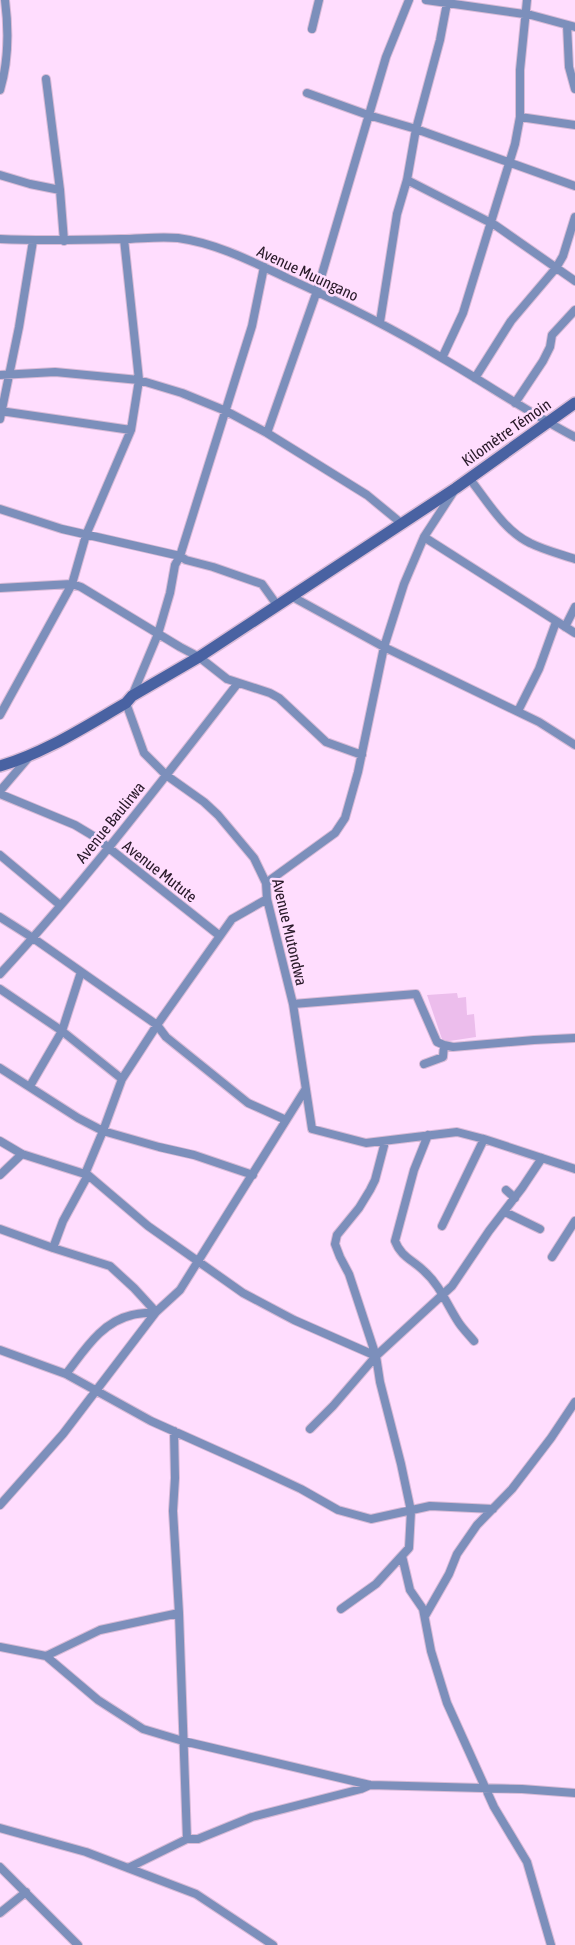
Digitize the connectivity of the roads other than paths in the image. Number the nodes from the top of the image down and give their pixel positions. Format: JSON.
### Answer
{"nodes":[{"id":1,"x":5,"y":0,"type":"edge"},
{"id":2,"x":319,"y":0,"type":"edge"},
{"id":3,"x":409,"y":0,"type":"edge"},
{"id":4,"x":426,"y":0,"type":"edge"},
{"id":5,"x":527,"y":0,"type":"edge"},
{"id":6,"x":447,"y":4,"type":"junction"},
{"id":7,"x":526,"y":14,"type":"junction"},
{"id":8,"x":571,"y":26,"type":"edge"},
{"id":9,"x":4,"y":28,"type":"edge"},
{"id":10,"x":312,"y":29,"type":"dead end"},
{"id":11,"x":46,"y":79,"type":"dead end"},
{"id":12,"x":575,"y":89,"type":"edge"},
{"id":13,"x":0,"y":90,"type":"edge"},
{"id":14,"x":307,"y":93,"type":"dead end"},
{"id":15,"x":368,"y":116,"type":"junction"},
{"id":16,"x":520,"y":117,"type":"junction"},
{"id":17,"x":575,"y":125,"type":"edge"},
{"id":18,"x":416,"y":129,"type":"junction"},
{"id":19,"x":510,"y":163,"type":"junction"},
{"id":20,"x":0,"y":174,"type":"edge"},
{"id":21,"x":407,"y":180,"type":"junction"},
{"id":22,"x":575,"y":186,"type":"edge"},
{"id":23,"x":60,"y":190,"type":"junction"},
{"id":24,"x":575,"y":217,"type":"edge"},
{"id":25,"x":491,"y":223,"type":"junction"},
{"id":26,"x":0,"y":239,"type":"edge"},
{"id":27,"x":124,"y":239,"type":"junction"},
{"id":28,"x":32,"y":241,"type":"junction"},
{"id":29,"x":64,"y":241,"type":"junction"},
{"id":30,"x":264,"y":267,"type":"junction"},
{"id":31,"x":556,"y":268,"type":"junction"},
{"id":32,"x":575,"y":281,"type":"edge"},
{"id":33,"x":317,"y":291,"type":"junction"},
{"id":34,"x":575,"y":310,"type":"edge"},
{"id":35,"x":380,"y":322,"type":"junction"},
{"id":36,"x":442,"y":358,"type":"junction"},
{"id":37,"x":4,"y":374,"type":"edge"},
{"id":38,"x":475,"y":378,"type":"junction"},
{"id":39,"x":139,"y":380,"type":"junction"},
{"id":40,"x":515,"y":403,"type":"junction"},
{"id":41,"x":575,"y":403,"type":"edge"},
{"id":42,"x":226,"y":411,"type":"junction"},
{"id":43,"x":0,"y":414,"type":"edge"},
{"id":44,"x":548,"y":423,"type":"junction"},
{"id":45,"x":131,"y":430,"type":"junction"},
{"id":46,"x":267,"y":433,"type":"junction"},
{"id":47,"x":575,"y":438,"type":"edge"},
{"id":48,"x":469,"y":478,"type":"junction"},
{"id":49,"x":456,"y":488,"type":"junction"},
{"id":50,"x":0,"y":509,"type":"edge"},
{"id":51,"x":401,"y":523,"type":"junction"},
{"id":52,"x":86,"y":535,"type":"junction"},
{"id":53,"x":424,"y":537,"type":"junction"},
{"id":54,"x":180,"y":556,"type":"junction"},
{"id":55,"x":575,"y":559,"type":"edge"},
{"id":56,"x":72,"y":584,"type":"junction"},
{"id":57,"x":0,"y":588,"type":"edge"},
{"id":58,"x":291,"y":596,"type":"junction"},
{"id":59,"x":277,"y":606,"type":"junction"},
{"id":60,"x":575,"y":607,"type":"edge"},
{"id":61,"x":556,"y":622,"type":"junction"},
{"id":62,"x":565,"y":627,"type":"junction"},
{"id":63,"x":575,"y":633,"type":"edge"},
{"id":64,"x":158,"y":634,"type":"junction"},
{"id":65,"x":384,"y":647,"type":"junction"},
{"id":66,"x":200,"y":657,"type":"junction"},
{"id":67,"x":238,"y":683,"type":"junction"},
{"id":68,"x":129,"y":700,"type":"junction"},
{"id":69,"x":518,"y":711,"type":"junction"},
{"id":70,"x":0,"y":715,"type":"edge"},
{"id":71,"x":575,"y":745,"type":"edge"},
{"id":72,"x":32,"y":754,"type":"junction"},
{"id":73,"x":362,"y":756,"type":"junction"},
{"id":74,"x":0,"y":766,"type":"edge"},
{"id":75,"x":166,"y":776,"type":"junction"},
{"id":76,"x":0,"y":792,"type":"edge"},
{"id":77,"x":108,"y":848,"type":"junction"},
{"id":78,"x":0,"y":855,"type":"edge"},
{"id":79,"x":266,"y":883,"type":"junction"},
{"id":80,"x":267,"y":899,"type":"junction"},
{"id":81,"x":60,"y":905,"type":"junction"},
{"id":82,"x":0,"y":917,"type":"edge"},
{"id":83,"x":220,"y":936,"type":"junction"},
{"id":84,"x":34,"y":938,"type":"junction"},
{"id":85,"x":82,"y":972,"type":"junction"},
{"id":86,"x":0,"y":974,"type":"edge"},
{"id":87,"x":0,"y":989,"type":"edge"},
{"id":88,"x":292,"y":1004,"type":"junction"},
{"id":89,"x":157,"y":1025,"type":"junction"},
{"id":90,"x":62,"y":1031,"type":"junction"},
{"id":91,"x":575,"y":1038,"type":"edge"},
{"id":92,"x":444,"y":1045,"type":"junction"},
{"id":93,"x":424,"y":1064,"type":"dead end"},
{"id":94,"x":1,"y":1070,"type":"edge"},
{"id":95,"x":122,"y":1079,"type":"junction"},
{"id":96,"x":30,"y":1086,"type":"junction"},
{"id":97,"x":305,"y":1090,"type":"junction"},
{"id":98,"x":286,"y":1120,"type":"junction"},
{"id":99,"x":103,"y":1132,"type":"junction"},
{"id":100,"x":428,"y":1135,"type":"junction"},
{"id":101,"x":484,"y":1139,"type":"junction"},
{"id":102,"x":0,"y":1142,"type":"edge"},
{"id":103,"x":385,"y":1142,"type":"junction"},
{"id":104,"x":22,"y":1154,"type":"junction"},
{"id":105,"x":542,"y":1158,"type":"junction"},
{"id":106,"x":575,"y":1169,"type":"edge"},
{"id":107,"x":87,"y":1174,"type":"junction"},
{"id":108,"x":0,"y":1175,"type":"edge"},
{"id":109,"x":253,"y":1176,"type":"junction"},
{"id":110,"x":506,"y":1190,"type":"dead end"},
{"id":111,"x":515,"y":1198,"type":"junction"},
{"id":112,"x":505,"y":1212,"type":"junction"},
{"id":113,"x":575,"y":1221,"type":"edge"},
{"id":114,"x":442,"y":1226,"type":"dead end"},
{"id":115,"x":0,"y":1229,"type":"edge"},
{"id":116,"x":540,"y":1229,"type":"dead end"},
{"id":117,"x":53,"y":1248,"type":"junction"},
{"id":118,"x":552,"y":1257,"type":"dead end"},
{"id":119,"x":198,"y":1261,"type":"junction"},
{"id":120,"x":442,"y":1296,"type":"junction"},
{"id":121,"x":156,"y":1312,"type":"junction"},
{"id":122,"x":474,"y":1341,"type":"dead end"},
{"id":123,"x":0,"y":1350,"type":"edge"},
{"id":124,"x":376,"y":1356,"type":"junction"},
{"id":125,"x":66,"y":1374,"type":"junction"},
{"id":126,"x":97,"y":1390,"type":"junction"},
{"id":127,"x":575,"y":1402,"type":"edge"},
{"id":128,"x":310,"y":1429,"type":"dead end"},
{"id":129,"x":174,"y":1431,"type":"junction"},
{"id":130,"x":0,"y":1504,"type":"edge"},
{"id":131,"x":493,"y":1509,"type":"junction"},
{"id":132,"x":410,"y":1511,"type":"junction"},
{"id":133,"x":402,"y":1556,"type":"junction"},
{"id":134,"x":341,"y":1609,"type":"dead end"},
{"id":135,"x":178,"y":1613,"type":"junction"},
{"id":136,"x":425,"y":1616,"type":"junction"},
{"id":137,"x":0,"y":1647,"type":"edge"},
{"id":138,"x":46,"y":1656,"type":"junction"},
{"id":139,"x":183,"y":1742,"type":"junction"},
{"id":140,"x":370,"y":1785,"type":"junction"},
{"id":141,"x":485,"y":1788,"type":"junction"},
{"id":142,"x":575,"y":1793,"type":"edge"},
{"id":143,"x":0,"y":1828,"type":"edge"},
{"id":144,"x":187,"y":1839,"type":"junction"},
{"id":145,"x":0,"y":1867,"type":"edge"},
{"id":146,"x":128,"y":1868,"type":"junction"},
{"id":147,"x":26,"y":1892,"type":"junction"},
{"id":148,"x":0,"y":1913,"type":"edge"},
{"id":149,"x":78,"y":1945,"type":"edge"},
{"id":150,"x":273,"y":1945,"type":"edge"},
{"id":151,"x":551,"y":1945,"type":"edge"}],
"edges":[{"from":1,"to":9,"type":"street"},
{"from":2,"to":10,"type":"street"},
{"from":3,"to":15,"type":"street"},
{"from":4,"to":6,"type":"street"},
{"from":5,"to":7,"type":"street"},
{"from":6,"to":7,"type":"street"},
{"from":6,"to":18,"type":"street"},
{"from":7,"to":8,"type":"street"},
{"from":7,"to":16,"type":"street"},
{"from":8,"to":12,"type":"street"},
{"from":9,"to":13,"type":"street"},
{"from":11,"to":23,"type":"street"},
{"from":14,"to":15,"type":"street"},
{"from":15,"to":18,"type":"street"},
{"from":15,"to":33,"type":"street"},
{"from":16,"to":17,"type":"street"},
{"from":16,"to":19,"type":"street"},
{"from":18,"to":19,"type":"street"},
{"from":18,"to":21,"type":"street"},
{"from":19,"to":22,"type":"street"},
{"from":19,"to":25,"type":"street"},
{"from":20,"to":23,"type":"street"},
{"from":21,"to":25,"type":"street"},
{"from":21,"to":35,"type":"street"},
{"from":23,"to":29,"type":"street"},
{"from":24,"to":31,"type":"street"},
{"from":25,"to":31,"type":"street"},
{"from":25,"to":36,"type":"street"},
{"from":26,"to":28,"type":"street","name":"Avenue Muungano"},
{"from":27,"to":29,"type":"street","name":"Avenue Muungano"},
{"from":27,"to":30,"type":"street","name":"Avenue Muungano"},
{"from":27,"to":39,"type":"street"},
{"from":28,"to":29,"type":"street","name":"Avenue Muungano"},
{"from":28,"to":37,"type":"street"},
{"from":30,"to":33,"type":"street","name":"Avenue Muungano"},
{"from":30,"to":42,"type":"street"},
{"from":31,"to":32,"type":"street"},
{"from":31,"to":38,"type":"street"},
{"from":33,"to":35,"type":"street","name":"Avenue Muungano"},
{"from":33,"to":46,"type":"street"},
{"from":34,"to":40,"type":"street"},
{"from":35,"to":36,"type":"street","name":"Avenue Muungano"},
{"from":36,"to":38,"type":"street","name":"Avenue Muungano"},
{"from":37,"to":39,"type":"street"},
{"from":37,"to":43,"type":"street"},
{"from":38,"to":40,"type":"street","name":"Avenue Muungano"},
{"from":39,"to":42,"type":"street"},
{"from":39,"to":45,"type":"street"},
{"from":40,"to":44,"type":"street","name":"Avenue Muungano"},
{"from":41,"to":44,"type":"main road","name":"Kilomètre Témoin"},
{"from":42,"to":46,"type":"street"},
{"from":42,"to":54,"type":"street"},
{"from":43,"to":45,"type":"street"},
{"from":44,"to":47,"type":"street","name":"Avenue Muungano"},
{"from":44,"to":48,"type":"main road","name":"Kilomètre Témoin"},
{"from":45,"to":52,"type":"street"},
{"from":46,"to":51,"type":"street"},
{"from":48,"to":49,"type":"main road","name":"Kilomètre Témoin"},
{"from":48,"to":55,"type":"street"},
{"from":49,"to":51,"type":"main road","name":"Kilomètre Témoin"},
{"from":49,"to":53,"type":"street"},
{"from":50,"to":52,"type":"street"},
{"from":51,"to":58,"type":"main road","name":"Kilomètre Témoin"},
{"from":52,"to":54,"type":"street"},
{"from":52,"to":56,"type":"street"},
{"from":53,"to":61,"type":"street"},
{"from":53,"to":65,"type":"street"},
{"from":54,"to":59,"type":"street"},
{"from":54,"to":64,"type":"street"},
{"from":56,"to":57,"type":"street"},
{"from":56,"to":64,"type":"street"},
{"from":56,"to":70,"type":"street"},
{"from":58,"to":59,"type":"main road","name":"Kilomètre Témoin"},
{"from":58,"to":65,"type":"street"},
{"from":59,"to":66,"type":"main road","name":"Kilomètre Témoin"},
{"from":60,"to":62,"type":"street"},
{"from":61,"to":62,"type":"street"},
{"from":61,"to":69,"type":"street"},
{"from":62,"to":63,"type":"street"},
{"from":64,"to":66,"type":"street"},
{"from":64,"to":68,"type":"street"},
{"from":65,"to":69,"type":"street"},
{"from":65,"to":73,"type":"street"},
{"from":66,"to":67,"type":"street"},
{"from":66,"to":68,"type":"main road","name":"Kilomètre Témoin"},
{"from":67,"to":73,"type":"street"},
{"from":67,"to":75,"type":"street","name":"Avenue Baulirwa"},
{"from":68,"to":72,"type":"main road","name":"Kilomètre Témoin"},
{"from":68,"to":75,"type":"street","name":"Avenue Mutondwa"},
{"from":69,"to":71,"type":"street"},
{"from":72,"to":74,"type":"main road","name":"Kilomètre Témoin"},
{"from":72,"to":76,"type":"street"},
{"from":73,"to":79,"type":"street"},
{"from":75,"to":77,"type":"street","name":"Avenue Baulirwa"},
{"from":75,"to":79,"type":"street","name":"Avenue Mutondwa"},
{"from":76,"to":77,"type":"street","name":"Avenue Mutute"},
{"from":77,"to":81,"type":"street","name":"Avenue Baulirwa"},
{"from":77,"to":83,"type":"street","name":"Avenue Mutute"},
{"from":78,"to":81,"type":"street"},
{"from":79,"to":80,"type":"street","name":"Avenue Mutondwa"},
{"from":80,"to":83,"type":"street"},
{"from":80,"to":88,"type":"street","name":"Avenue Mutondwa"},
{"from":81,"to":84,"type":"street","name":"Avenue Baulirwa"},
{"from":82,"to":84,"type":"street"},
{"from":83,"to":89,"type":"street"},
{"from":84,"to":85,"type":"street"},
{"from":84,"to":86,"type":"street","name":"Avenue Baulirwa"},
{"from":85,"to":89,"type":"street"},
{"from":85,"to":90,"type":"street"},
{"from":87,"to":90,"type":"street"},
{"from":88,"to":92,"type":"street"},
{"from":88,"to":97,"type":"street","name":"Avenue Mutondwa"},
{"from":89,"to":95,"type":"street"},
{"from":89,"to":98,"type":"street"},
{"from":90,"to":95,"type":"street"},
{"from":90,"to":96,"type":"street"},
{"from":91,"to":92,"type":"street"},
{"from":92,"to":93,"type":"street"},
{"from":94,"to":96,"type":"street"},
{"from":95,"to":99,"type":"street"},
{"from":96,"to":99,"type":"street"},
{"from":97,"to":98,"type":"street"},
{"from":97,"to":103,"type":"street","name":"Avenue Mutondwa"},
{"from":98,"to":109,"type":"street"},
{"from":99,"to":107,"type":"street"},
{"from":99,"to":109,"type":"street"},
{"from":100,"to":101,"type":"street"},
{"from":100,"to":103,"type":"street"},
{"from":100,"to":120,"type":"street"},
{"from":101,"to":105,"type":"street"},
{"from":101,"to":114,"type":"street"},
{"from":102,"to":104,"type":"street"},
{"from":103,"to":124,"type":"street"},
{"from":104,"to":107,"type":"street"},
{"from":104,"to":108,"type":"street"},
{"from":105,"to":106,"type":"street"},
{"from":105,"to":111,"type":"street"},
{"from":107,"to":117,"type":"street"},
{"from":107,"to":119,"type":"street"},
{"from":109,"to":119,"type":"street"},
{"from":110,"to":111,"type":"street"},
{"from":111,"to":112,"type":"street"},
{"from":112,"to":116,"type":"street"},
{"from":112,"to":120,"type":"street"},
{"from":113,"to":118,"type":"street"},
{"from":115,"to":117,"type":"street"},
{"from":117,"to":121,"type":"street"},
{"from":119,"to":121,"type":"street"},
{"from":119,"to":124,"type":"street"},
{"from":120,"to":122,"type":"street"},
{"from":120,"to":124,"type":"street"},
{"from":121,"to":125,"type":"street"},
{"from":121,"to":126,"type":"street"},
{"from":123,"to":125,"type":"street"},
{"from":124,"to":128,"type":"street"},
{"from":124,"to":132,"type":"street"},
{"from":125,"to":126,"type":"street"},
{"from":126,"to":129,"type":"street"},
{"from":126,"to":130,"type":"street"},
{"from":127,"to":131,"type":"street"},
{"from":129,"to":132,"type":"street"},
{"from":129,"to":135,"type":"street"},
{"from":131,"to":132,"type":"street"},
{"from":131,"to":136,"type":"street"},
{"from":132,"to":133,"type":"street"},
{"from":133,"to":134,"type":"street"},
{"from":133,"to":136,"type":"street"},
{"from":135,"to":138,"type":"street"},
{"from":135,"to":139,"type":"street"},
{"from":136,"to":141,"type":"street"},
{"from":137,"to":138,"type":"street"},
{"from":138,"to":139,"type":"street"},
{"from":139,"to":140,"type":"street"},
{"from":139,"to":144,"type":"street"},
{"from":140,"to":141,"type":"street"},
{"from":140,"to":144,"type":"street"},
{"from":141,"to":142,"type":"street"},
{"from":141,"to":151,"type":"street"},
{"from":143,"to":146,"type":"street"},
{"from":144,"to":146,"type":"street"},
{"from":145,"to":147,"type":"street"},
{"from":146,"to":150,"type":"street"},
{"from":147,"to":148,"type":"street"},
{"from":147,"to":149,"type":"street"}]}
